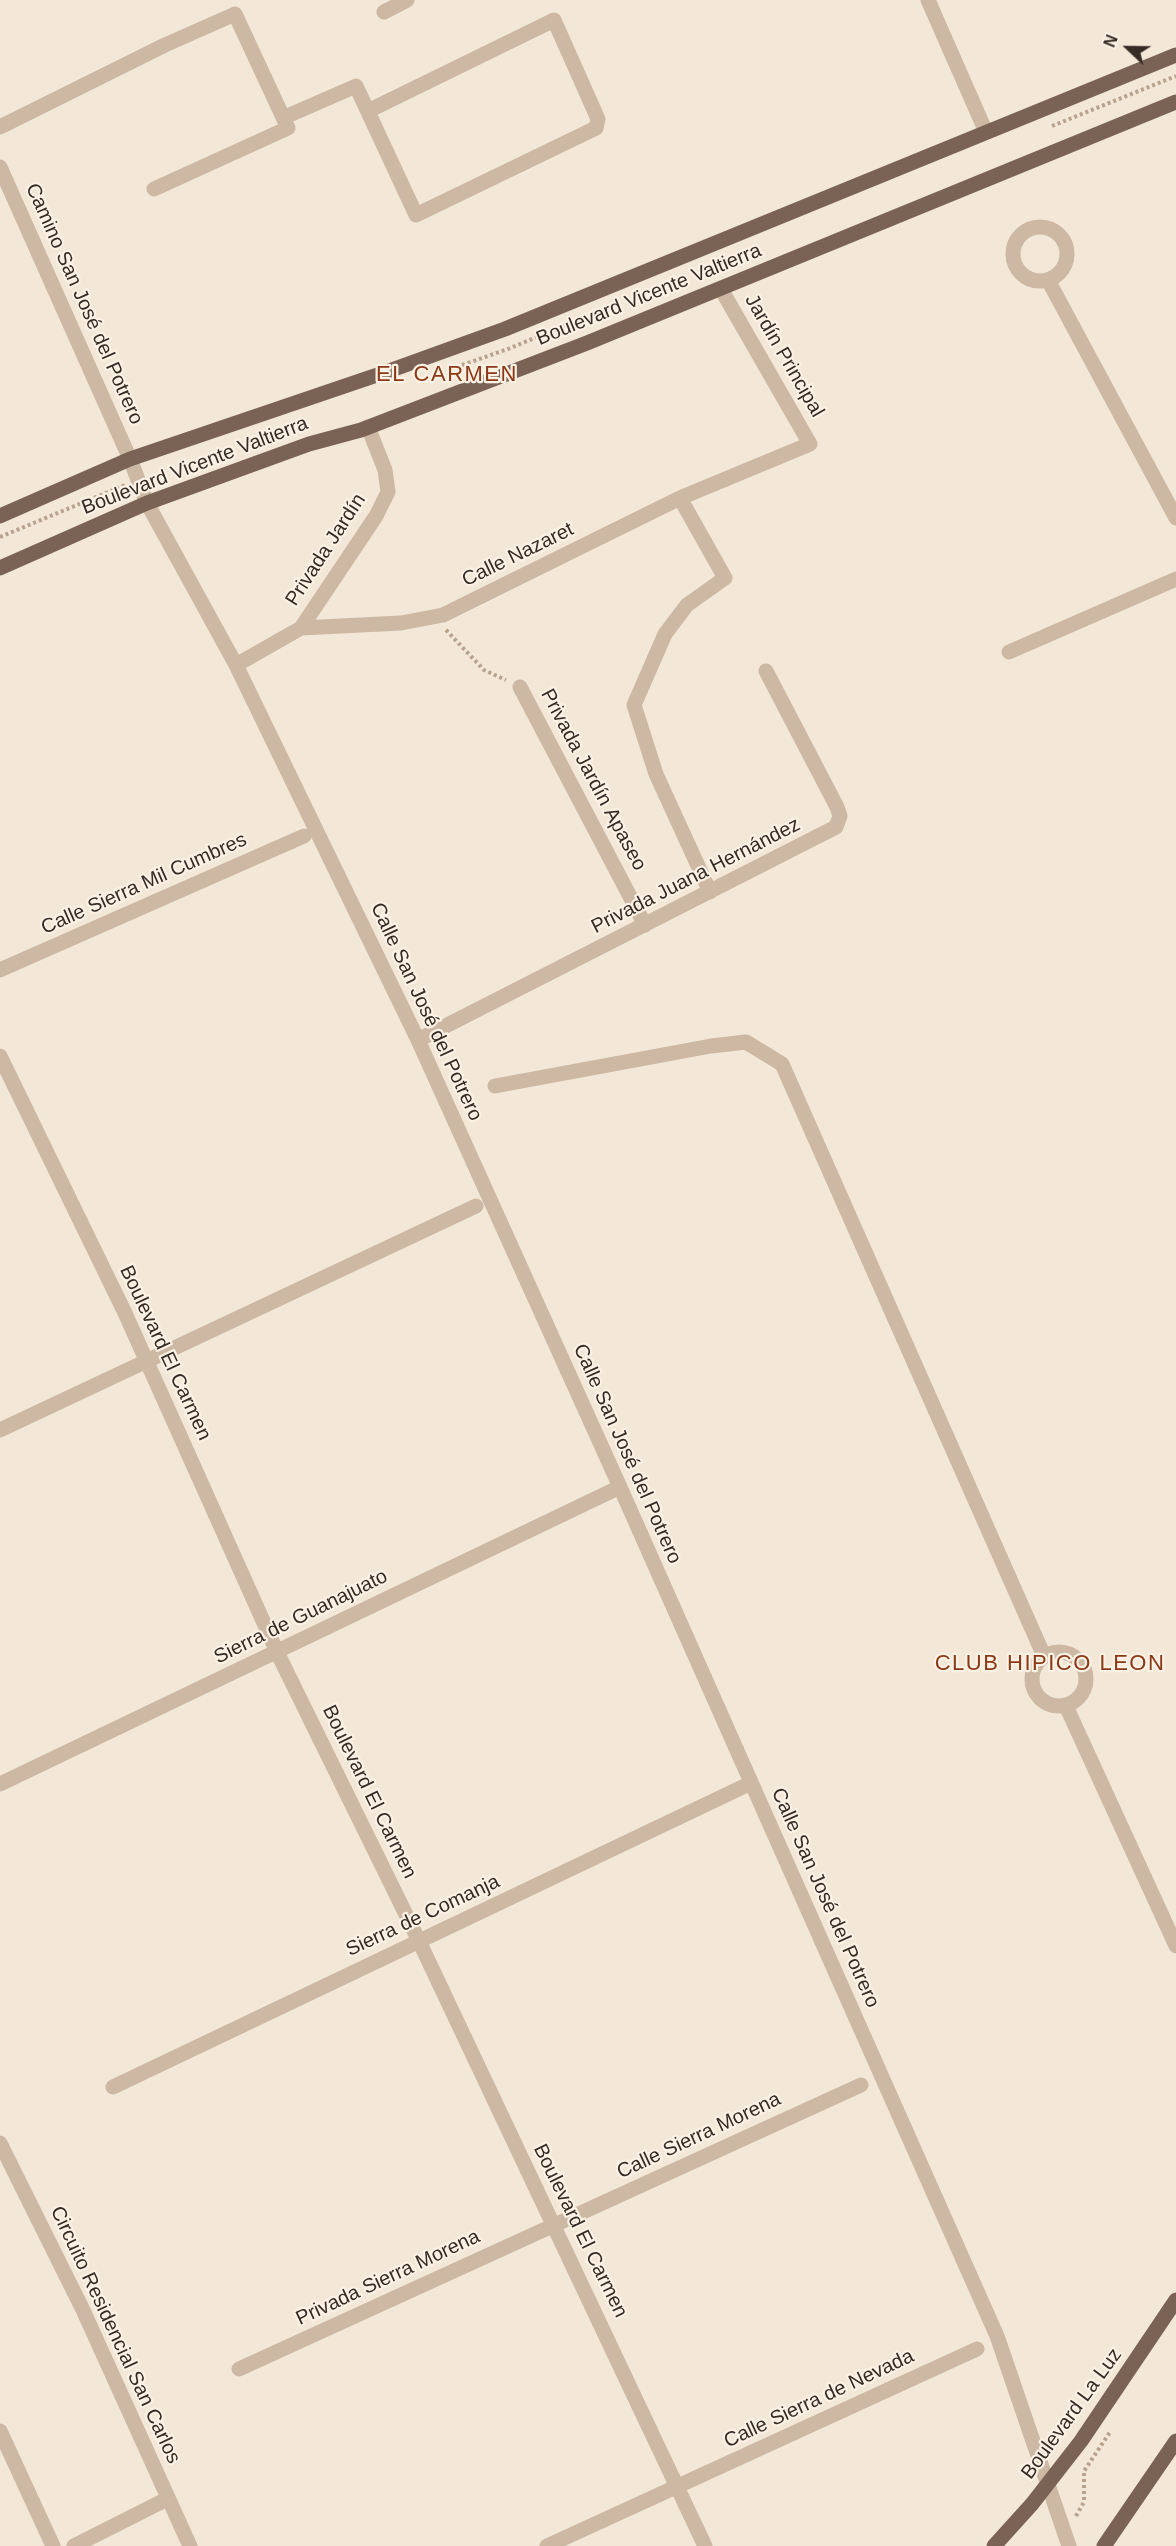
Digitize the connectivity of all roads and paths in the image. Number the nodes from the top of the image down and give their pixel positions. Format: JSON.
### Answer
{"nodes":[{"id":1,"x":407,"y":0,"type":"edge"},
{"id":2,"x":928,"y":0,"type":"edge"},
{"id":3,"x":384,"y":12,"type":"dead end"},
{"id":4,"x":1176,"y":55,"type":"edge"},
{"id":5,"x":1176,"y":102,"type":"edge"},
{"id":6,"x":368,"y":111,"type":"junction"},
{"id":7,"x":285,"y":117,"type":"junction"},
{"id":8,"x":0,"y":127,"type":"edge"},
{"id":9,"x":986,"y":132,"type":"junction"},
{"id":10,"x":0,"y":167,"type":"edge"},
{"id":11,"x":154,"y":189,"type":"dead end"},
{"id":12,"x":1048,"y":280,"type":"dead end"},
{"id":13,"x":721,"y":288,"type":"junction"},
{"id":14,"x":368,"y":427,"type":"junction"},
{"id":15,"x":810,"y":444,"type":"joint"},
{"id":16,"x":130,"y":459,"type":"junction"},
{"id":17,"x":680,"y":498,"type":"junction"},
{"id":18,"x":147,"y":503,"type":"junction"},
{"id":19,"x":0,"y":516,"type":"edge"},
{"id":20,"x":1176,"y":518,"type":"edge"},
{"id":21,"x":0,"y":568,"type":"edge"},
{"id":22,"x":1176,"y":579,"type":"edge"},
{"id":23,"x":434,"y":617,"type":"junction"},
{"id":24,"x":301,"y":628,"type":"junction"},
{"id":25,"x":1009,"y":652,"type":"dead end"},
{"id":26,"x":236,"y":665,"type":"junction"},
{"id":27,"x":766,"y":671,"type":"dead end"},
{"id":28,"x":520,"y":687,"type":"joint"},
{"id":29,"x":304,"y":836,"type":"dead end"},
{"id":30,"x":710,"y":892,"type":"junction"},
{"id":31,"x":645,"y":925,"type":"junction"},
{"id":32,"x":0,"y":970,"type":"edge"},
{"id":33,"x":418,"y":1040,"type":"junction"},
{"id":34,"x":0,"y":1056,"type":"edge"},
{"id":35,"x":495,"y":1086,"type":"dead end"},
{"id":36,"x":476,"y":1206,"type":"dead end"},
{"id":37,"x":146,"y":1361,"type":"junction"},
{"id":38,"x":0,"y":1430,"type":"edge"},
{"id":39,"x":620,"y":1488,"type":"junction"},
{"id":40,"x":277,"y":1652,"type":"junction"},
{"id":41,"x":1044,"y":1656,"type":"junction"},
{"id":42,"x":1066,"y":1706,"type":"junction"},
{"id":43,"x":751,"y":1783,"type":"junction"},
{"id":44,"x":0,"y":1784,"type":"edge"},
{"id":45,"x":419,"y":1941,"type":"junction"},
{"id":46,"x":1176,"y":1946,"type":"edge"},
{"id":47,"x":861,"y":2085,"type":"dead end"},
{"id":48,"x":113,"y":2087,"type":"dead end"},
{"id":49,"x":0,"y":2143,"type":"edge"},
{"id":50,"x":555,"y":2225,"type":"junction"},
{"id":51,"x":1176,"y":2300,"type":"edge"},
{"id":52,"x":977,"y":2349,"type":"dead end"},
{"id":53,"x":238,"y":2369,"type":"dead end"},
{"id":54,"x":0,"y":2431,"type":"edge"},
{"id":55,"x":1110,"y":2431,"type":"dead end"},
{"id":56,"x":1176,"y":2441,"type":"edge"},
{"id":57,"x":1047,"y":2484,"type":"junction"},
{"id":58,"x":678,"y":2486,"type":"junction"},
{"id":59,"x":167,"y":2499,"type":"junction"},
{"id":60,"x":1066,"y":2541,"type":"edge"},
{"id":61,"x":53,"y":2546,"type":"edge"},
{"id":62,"x":74,"y":2546,"type":"edge"},
{"id":63,"x":190,"y":2546,"type":"edge"},
{"id":64,"x":547,"y":2546,"type":"edge"},
{"id":65,"x":705,"y":2546,"type":"edge"},
{"id":66,"x":994,"y":2546,"type":"edge"},
{"id":67,"x":1104,"y":2546,"type":"edge"}],
"edges":[{"from":1,"to":3,"type":"street"},
{"from":2,"to":9,"type":"street"},
{"from":4,"to":9,"type":"main road","name":"Boulevard Vicente Valtierra"},
{"from":5,"to":13,"type":"main road","name":"Boulevard Vicente Valtierra"},
{"from":6,"to":6,"type":"street"},
{"from":6,"to":7,"type":"street"},
{"from":7,"to":8,"type":"street"},
{"from":7,"to":11,"type":"street"},
{"from":9,"to":16,"type":"main road","name":"Boulevard Vicente Valtierra"},
{"from":10,"to":16,"type":"street","name":"Camino San José del Potrero"},
{"from":12,"to":20,"type":"street"},
{"from":13,"to":14,"type":"main road","name":"Boulevard Vicente Valtierra"},
{"from":13,"to":15,"type":"street","name":"Jardín Principal"},
{"from":14,"to":18,"type":"main road","name":"Boulevard Vicente Valtierra"},
{"from":14,"to":24,"type":"street","name":"Privada Jardín"},
{"from":15,"to":17,"type":"street","name":"Calle Nazaret"},
{"from":16,"to":18,"type":"street","name":"Calle San José del Potrero"},
{"from":16,"to":19,"type":"main road","name":"Boulevard Vicente Valtierra"},
{"from":17,"to":23,"type":"street","name":"Calle Nazaret"},
{"from":17,"to":30,"type":"street"},
{"from":18,"to":21,"type":"main road","name":"Boulevard Vicente Valtierra"},
{"from":18,"to":26,"type":"street","name":"Calle San José del Potrero"},
{"from":22,"to":25,"type":"street"},
{"from":23,"to":24,"type":"street","name":"Calle Nazaret"},
{"from":23,"to":28,"type":"path"},
{"from":24,"to":26,"type":"street","name":"Calle Nazaret"},
{"from":26,"to":33,"type":"street","name":"Calle San José del Potrero"},
{"from":27,"to":30,"type":"street","name":"Privada Juana Hernández"},
{"from":28,"to":31,"type":"street","name":"Privada Jardín Apaseo"},
{"from":29,"to":32,"type":"street","name":"Calle Sierra Mil Cumbres"},
{"from":30,"to":31,"type":"street","name":"Privada Juana Hernández"},
{"from":31,"to":33,"type":"street","name":"Privada Juana Hernández"},
{"from":33,"to":39,"type":"street","name":"Calle San José del Potrero"},
{"from":34,"to":37,"type":"street","name":"Boulevard El Carmen"},
{"from":35,"to":41,"type":"street"},
{"from":36,"to":37,"type":"street"},
{"from":37,"to":38,"type":"street"},
{"from":37,"to":40,"type":"street","name":"Boulevard El Carmen"},
{"from":39,"to":40,"type":"street","name":"Sierra de Guanajuato"},
{"from":39,"to":43,"type":"street","name":"Calle San José del Potrero"},
{"from":40,"to":44,"type":"street","name":"Sierra de Guanajuato"},
{"from":40,"to":45,"type":"street","name":"Boulevard El Carmen"},
{"from":41,"to":42,"type":"street"},
{"from":41,"to":42,"type":"street"},
{"from":42,"to":46,"type":"street"},
{"from":43,"to":45,"type":"street","name":"Sierra de Comanja"},
{"from":43,"to":57,"type":"street","name":"Calle San José del Potrero"},
{"from":45,"to":48,"type":"street","name":"Sierra de Comanja"},
{"from":45,"to":50,"type":"street","name":"Boulevard El Carmen"},
{"from":47,"to":50,"type":"street","name":"Calle Sierra Morena"},
{"from":49,"to":59,"type":"street","name":"Circuito Residencial San Carlos"},
{"from":50,"to":53,"type":"street","name":"Privada Sierra Morena"},
{"from":50,"to":58,"type":"street","name":"Boulevard El Carmen"},
{"from":51,"to":57,"type":"main road","name":"Boulevard La Luz"},
{"from":52,"to":58,"type":"street","name":"Calle Sierra de Nevada"},
{"from":54,"to":61,"type":"street"},
{"from":55,"to":60,"type":"path"},
{"from":56,"to":67,"type":"main road"},
{"from":57,"to":60,"type":"street","name":"Calle San José del Potrero"},
{"from":57,"to":66,"type":"main road","name":"Boulevard La Luz"},
{"from":58,"to":64,"type":"street","name":"Calle Sierra de Nevada"},
{"from":58,"to":65,"type":"street","name":"Boulevard El Carmen"},
{"from":59,"to":62,"type":"street"},
{"from":59,"to":63,"type":"street","name":"Circuito Residencial San Carlos"}]}
